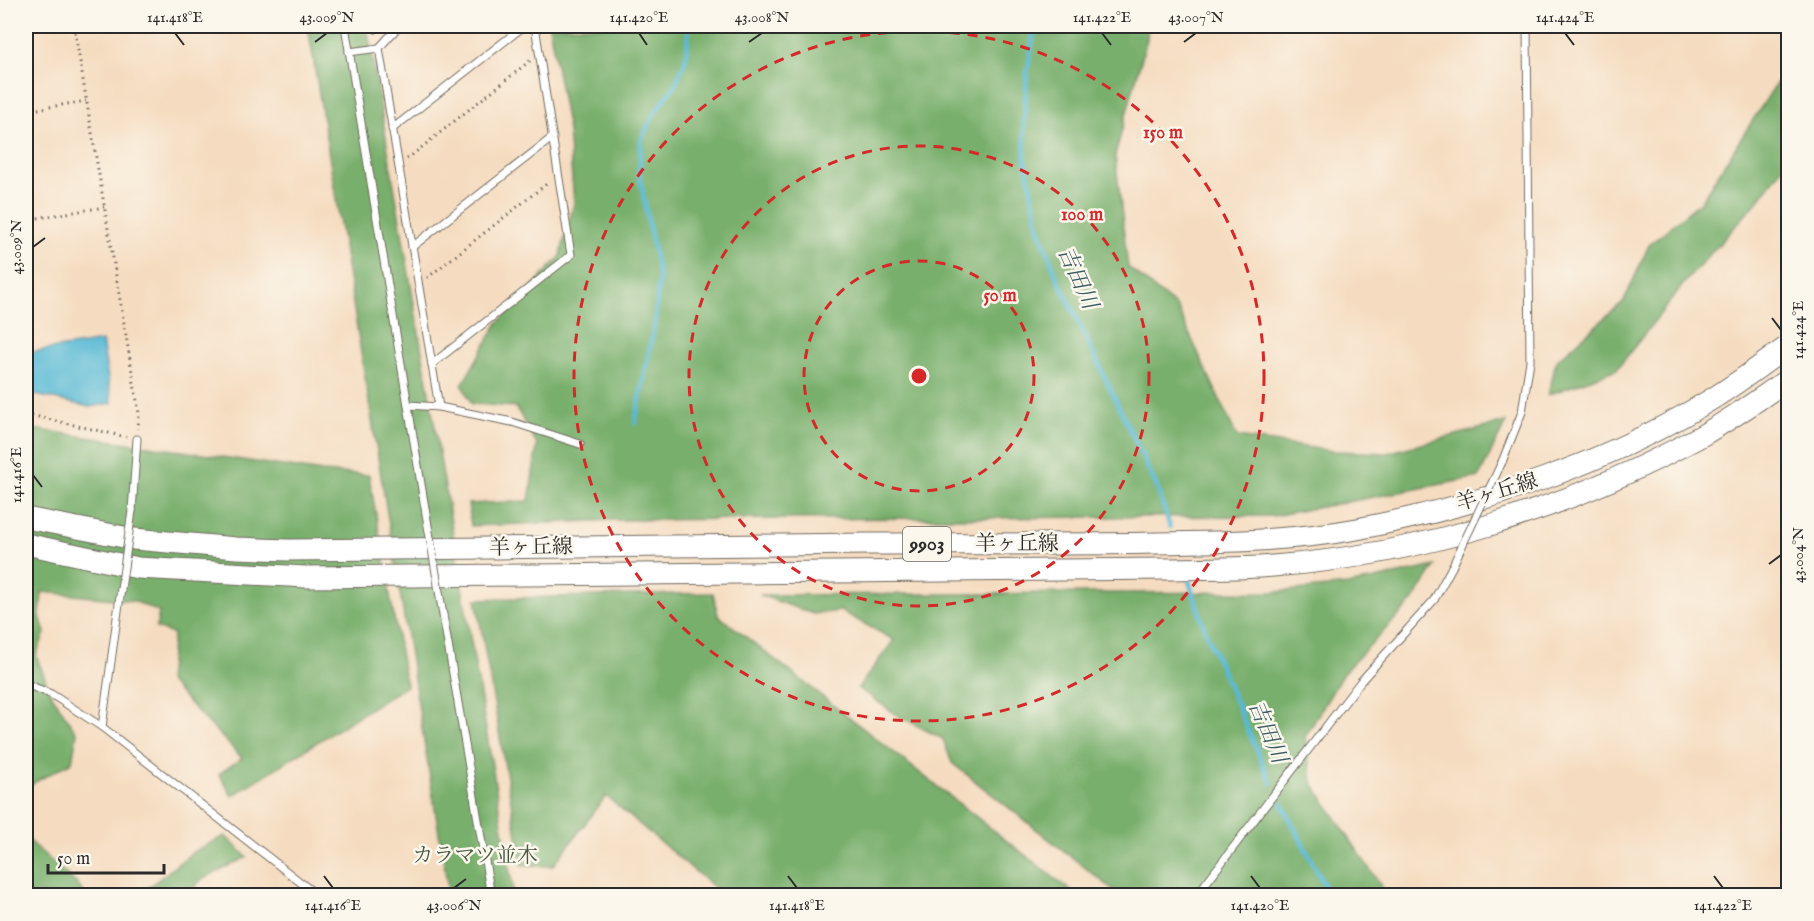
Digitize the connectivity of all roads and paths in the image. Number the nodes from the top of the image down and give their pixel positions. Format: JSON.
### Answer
{"nodes":[{"id":1,"x":42,"y":26,"type":"edge"},
{"id":2,"x":74,"y":26,"type":"edge"},
{"id":3,"x":345,"y":26,"type":"edge"},
{"id":4,"x":399,"y":26,"type":"edge"},
{"id":5,"x":524,"y":26,"type":"edge"},
{"id":6,"x":535,"y":26,"type":"edge"},
{"id":7,"x":1527,"y":26,"type":"edge"},
{"id":8,"x":26,"y":28,"type":"edge"},
{"id":9,"x":379,"y":48,"type":"junction"},
{"id":10,"x":349,"y":52,"type":"junction"},
{"id":11,"x":540,"y":54,"type":"junction"},
{"id":12,"x":86,"y":101,"type":"junction"},
{"id":13,"x":26,"y":111,"type":"edge"},
{"id":14,"x":392,"y":129,"type":"dead end"},
{"id":15,"x":553,"y":137,"type":"junction"},
{"id":16,"x":399,"y":165,"type":"junction"},
{"id":17,"x":558,"y":174,"type":"junction"},
{"id":18,"x":104,"y":207,"type":"junction"},
{"id":19,"x":26,"y":220,"type":"edge"},
{"id":20,"x":412,"y":247,"type":"junction"},
{"id":21,"x":418,"y":285,"type":"junction"},
{"id":22,"x":1788,"y":346,"type":"edge"},
{"id":23,"x":432,"y":364,"type":"junction"},
{"id":24,"x":1788,"y":379,"type":"edge"},
{"id":25,"x":408,"y":405,"type":"junction"},
{"id":26,"x":439,"y":407,"type":"junction"},
{"id":27,"x":26,"y":414,"type":"edge"},
{"id":28,"x":137,"y":439,"type":"junction"},
{"id":29,"x":580,"y":444,"type":"dead end"},
{"id":30,"x":26,"y":518,"type":"edge"},
{"id":31,"x":26,"y":544,"type":"edge"},
{"id":32,"x":26,"y":684,"type":"edge"},
{"id":33,"x":102,"y":728,"type":"junction"},
{"id":34,"x":318,"y":896,"type":"edge"},
{"id":35,"x":491,"y":896,"type":"edge"},
{"id":36,"x":1196,"y":896,"type":"edge"}],
"edges":[{"from":1,"to":8,"type":"path"},
{"from":2,"to":12,"type":"path"},
{"from":3,"to":10,"type":"lane"},
{"from":4,"to":9,"type":"lane"},
{"from":5,"to":14,"type":"lane"},
{"from":6,"to":11,"type":"lane"},
{"from":7,"to":36,"type":"lane","bridge":true},
{"from":9,"to":10,"type":"lane"},
{"from":9,"to":16,"type":"lane"},
{"from":10,"to":25,"type":"lane"},
{"from":11,"to":15,"type":"lane"},
{"from":11,"to":16,"type":"path"},
{"from":12,"to":13,"type":"path"},
{"from":12,"to":18,"type":"path"},
{"from":15,"to":17,"type":"lane"},
{"from":15,"to":20,"type":"lane"},
{"from":16,"to":20,"type":"lane"},
{"from":17,"to":21,"type":"path"},
{"from":17,"to":23,"type":"lane"},
{"from":18,"to":19,"type":"path"},
{"from":18,"to":28,"type":"path"},
{"from":20,"to":21,"type":"lane"},
{"from":21,"to":23,"type":"lane"},
{"from":22,"to":30,"type":"main road","name":"羊ヶ丘線","number":"9903"},
{"from":23,"to":26,"type":"lane"},
{"from":24,"to":31,"type":"main road","name":"羊ヶ丘線","number":"9903"},
{"from":25,"to":26,"type":"lane"},
{"from":25,"to":35,"type":"lane","bridge":true},
{"from":26,"to":29,"type":"lane"},
{"from":27,"to":28,"type":"path"},
{"from":28,"to":33,"type":"lane","bridge":true},
{"from":32,"to":33,"type":"lane"},
{"from":33,"to":34,"type":"lane"}]}
